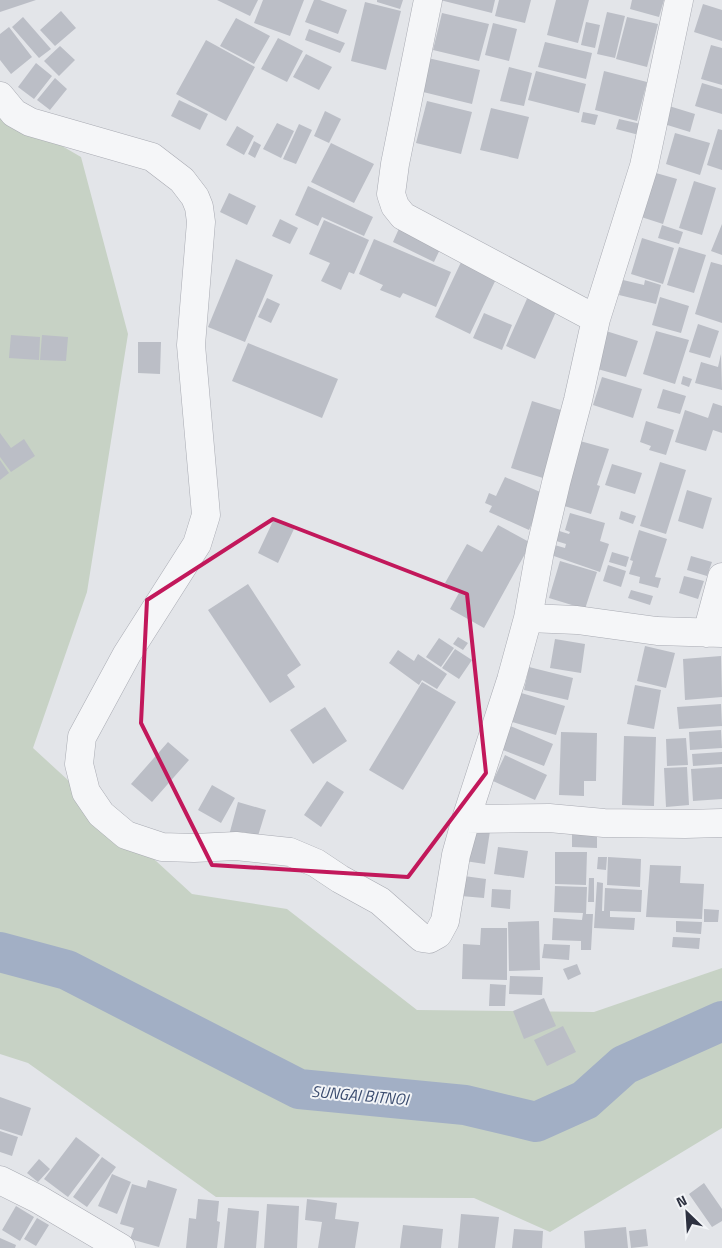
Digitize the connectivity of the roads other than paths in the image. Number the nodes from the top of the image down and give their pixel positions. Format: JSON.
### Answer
{"nodes":[{"id":1,"x":428,"y":0,"type":"edge"},
{"id":2,"x":679,"y":0,"type":"edge"},
{"id":3,"x":0,"y":96,"type":"edge"},
{"id":4,"x":596,"y":318,"type":"junction"},
{"id":5,"x":722,"y":576,"type":"edge"},
{"id":6,"x":528,"y":618,"type":"junction"},
{"id":7,"x":714,"y":633,"type":"edge"},
{"id":8,"x":466,"y":819,"type":"junction"},
{"id":9,"x":722,"y":823,"type":"edge"},
{"id":10,"x":0,"y":1180,"type":"edge"},
{"id":11,"x":121,"y":1248,"type":"edge"}],
"edges":[{"from":1,"to":4,"type":"street"},
{"from":2,"to":4,"type":"street"},
{"from":3,"to":8,"type":"street"},
{"from":4,"to":6,"type":"street"},
{"from":5,"to":7,"type":"street"},
{"from":6,"to":7,"type":"street"},
{"from":6,"to":8,"type":"street"},
{"from":8,"to":9,"type":"street"},
{"from":10,"to":11,"type":"street"}]}
